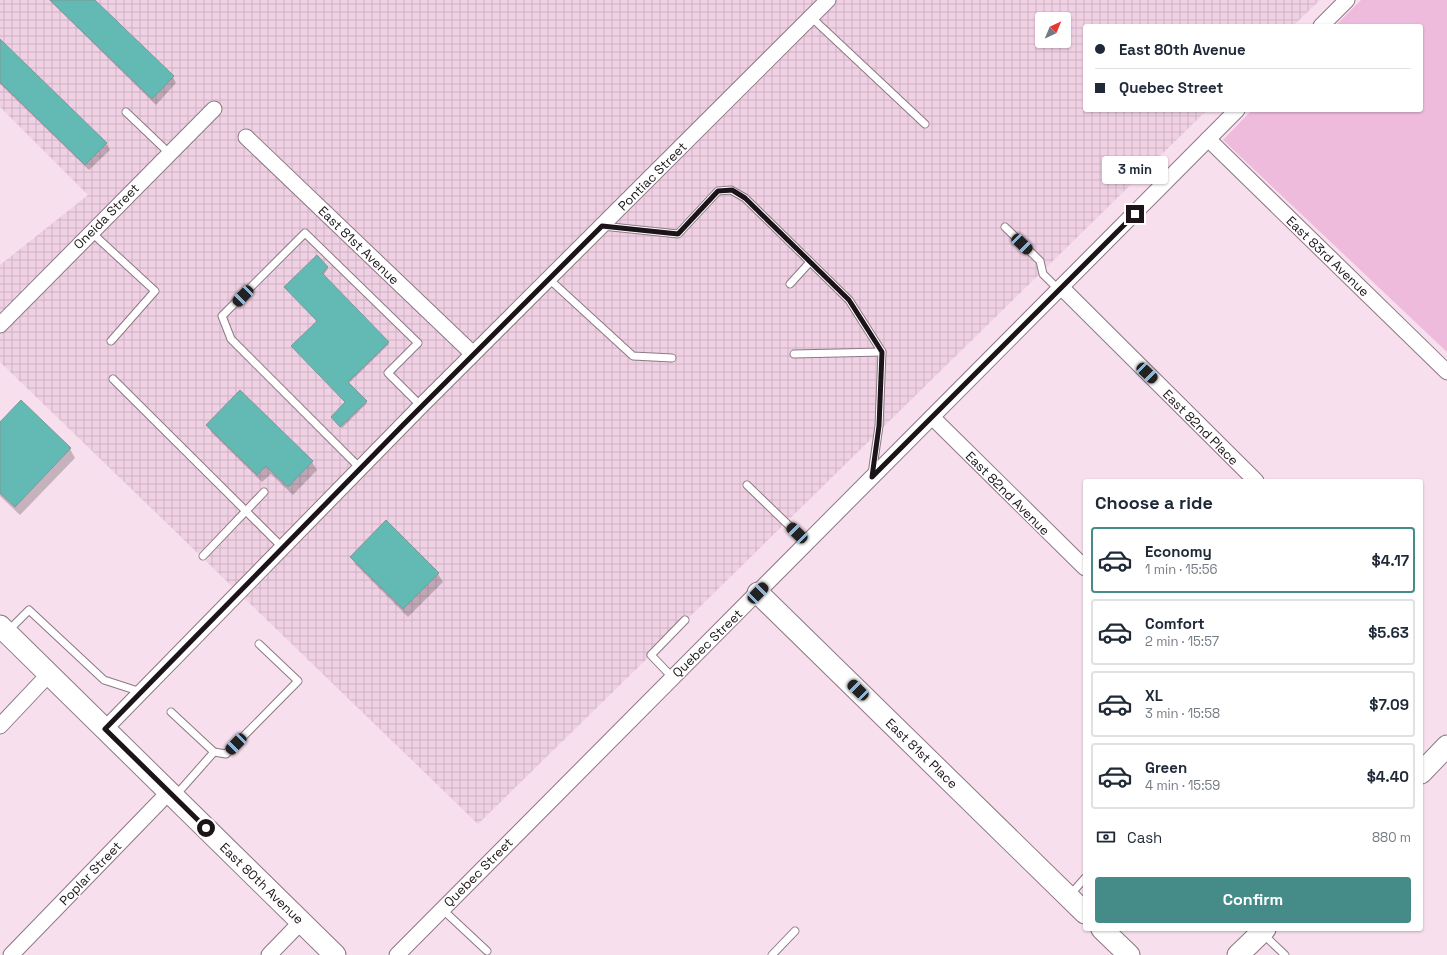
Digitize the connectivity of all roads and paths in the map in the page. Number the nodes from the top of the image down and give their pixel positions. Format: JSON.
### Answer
{"nodes":[{"id":1,"x":828,"y":0,"type":"edge"},
{"id":2,"x":1347,"y":0,"type":"edge"},
{"id":3,"x":811,"y":17,"type":"junction"},
{"id":4,"x":1323,"y":24,"type":"edge"},
{"id":5,"x":214,"y":109,"type":"dead end"},
{"id":6,"x":126,"y":112,"type":"dead end"},
{"id":7,"x":1232,"y":112,"type":"edge"},
{"id":8,"x":925,"y":124,"type":"dead end"},
{"id":9,"x":246,"y":137,"type":"dead end"},
{"id":10,"x":1208,"y":139,"type":"junction"},
{"id":11,"x":169,"y":153,"type":"junction"},
{"id":12,"x":602,"y":226,"type":"junction"},
{"id":13,"x":1005,"y":227,"type":"dead end"},
{"id":14,"x":91,"y":232,"type":"junction"},
{"id":15,"x":810,"y":262,"type":"junction"},
{"id":16,"x":549,"y":279,"type":"junction"},
{"id":17,"x":790,"y":284,"type":"dead end"},
{"id":18,"x":1060,"y":289,"type":"junction"},
{"id":19,"x":0,"y":325,"type":"edge"},
{"id":20,"x":111,"y":341,"type":"dead end"},
{"id":21,"x":882,"y":352,"type":"junction"},
{"id":22,"x":473,"y":354,"type":"junction"},
{"id":23,"x":794,"y":354,"type":"dead end"},
{"id":24,"x":672,"y":358,"type":"dead end"},
{"id":25,"x":1447,"y":372,"type":"edge"},
{"id":26,"x":113,"y":379,"type":"dead end"},
{"id":27,"x":421,"y":406,"type":"junction"},
{"id":28,"x":932,"y":417,"type":"junction"},
{"id":29,"x":360,"y":468,"type":"junction"},
{"id":30,"x":872,"y":477,"type":"junction"},
{"id":31,"x":1254,"y":479,"type":"edge"},
{"id":32,"x":747,"y":485,"type":"dead end"},
{"id":33,"x":264,"y":492,"type":"dead end"},
{"id":34,"x":246,"y":511,"type":"junction"},
{"id":35,"x":807,"y":543,"type":"junction"},
{"id":36,"x":282,"y":547,"type":"junction"},
{"id":37,"x":203,"y":556,"type":"dead end"},
{"id":38,"x":1083,"y":566,"type":"edge"},
{"id":39,"x":758,"y":593,"type":"junction"},
{"id":40,"x":685,"y":620,"type":"dead end"},
{"id":41,"x":3,"y":629,"type":"edge"},
{"id":42,"x":259,"y":644,"type":"dead end"},
{"id":43,"x":50,"y":674,"type":"junction"},
{"id":44,"x":672,"y":677,"type":"junction"},
{"id":45,"x":141,"y":692,"type":"junction"},
{"id":46,"x":171,"y":712,"type":"dead end"},
{"id":47,"x":0,"y":726,"type":"edge"},
{"id":48,"x":105,"y":729,"type":"junction"},
{"id":49,"x":1447,"y":746,"type":"edge"},
{"id":50,"x":214,"y":752,"type":"junction"},
{"id":51,"x":1423,"y":771,"type":"edge"},
{"id":52,"x":172,"y":794,"type":"junction"},
{"id":53,"x":1083,"y":880,"type":"edge"},
{"id":54,"x":1068,"y":896,"type":"junction"},
{"id":55,"x":442,"y":909,"type":"junction"},
{"id":56,"x":1083,"y":911,"type":"edge"},
{"id":57,"x":301,"y":922,"type":"junction"},
{"id":58,"x":795,"y":931,"type":"dead end"},
{"id":59,"x":1104,"y":931,"type":"edge"},
{"id":60,"x":1263,"y":931,"type":"edge"},
{"id":61,"x":487,"y":951,"type":"dead end"},
{"id":62,"x":11,"y":955,"type":"edge"},
{"id":63,"x":269,"y":955,"type":"edge"},
{"id":64,"x":335,"y":955,"type":"edge"},
{"id":65,"x":397,"y":955,"type":"edge"},
{"id":66,"x":772,"y":955,"type":"edge"},
{"id":67,"x":1128,"y":955,"type":"edge"},
{"id":68,"x":1238,"y":955,"type":"edge"},
{"id":69,"x":1285,"y":955,"type":"edge"}],
"edges":[{"from":1,"to":3,"type":"street","name":"Pontiac Street"},
{"from":2,"to":4,"type":"street"},
{"from":3,"to":8,"type":"lane"},
{"from":3,"to":12,"type":"street","name":"Pontiac Street"},
{"from":5,"to":11,"type":"street","name":"Oneida Street"},
{"from":6,"to":11,"type":"lane"},
{"from":7,"to":10,"type":"street","name":"Quebec Street"},
{"from":9,"to":22,"type":"street","name":"East 81st Avenue"},
{"from":10,"to":18,"type":"street","name":"Quebec Street"},
{"from":10,"to":25,"type":"street","name":"East 83rd Avenue"},
{"from":11,"to":14,"type":"street","name":"Oneida Street"},
{"from":12,"to":15,"type":"lane"},
{"from":12,"to":16,"type":"street","name":"Pontiac Street"},
{"from":13,"to":18,"type":"lane"},
{"from":14,"to":19,"type":"street","name":"Oneida Street"},
{"from":14,"to":20,"type":"lane"},
{"from":15,"to":17,"type":"lane"},
{"from":15,"to":21,"type":"lane"},
{"from":16,"to":22,"type":"street","name":"Pontiac Street"},
{"from":16,"to":24,"type":"lane"},
{"from":18,"to":28,"type":"street","name":"Quebec Street"},
{"from":18,"to":31,"type":"street","name":"East 82nd Place"},
{"from":21,"to":23,"type":"lane"},
{"from":21,"to":30,"type":"lane"},
{"from":22,"to":27,"type":"street","name":"Pontiac Street"},
{"from":26,"to":34,"type":"lane"},
{"from":27,"to":29,"type":"street","name":"Pontiac Street"},
{"from":27,"to":29,"type":"lane"},
{"from":28,"to":30,"type":"street","name":"Quebec Street"},
{"from":28,"to":38,"type":"street","name":"East 82nd Avenue"},
{"from":29,"to":36,"type":"street","name":"Pontiac Street"},
{"from":30,"to":35,"type":"street","name":"Quebec Street"},
{"from":32,"to":35,"type":"lane"},
{"from":33,"to":34,"type":"lane"},
{"from":34,"to":36,"type":"lane"},
{"from":34,"to":37,"type":"lane"},
{"from":35,"to":39,"type":"street","name":"Quebec Street"},
{"from":36,"to":45,"type":"street","name":"Pontiac Street"},
{"from":39,"to":44,"type":"street","name":"Quebec Street"},
{"from":39,"to":54,"type":"street","name":"East 81st Place"},
{"from":40,"to":44,"type":"lane"},
{"from":41,"to":43,"type":"street","name":"East 80th Avenue"},
{"from":41,"to":45,"type":"lane"},
{"from":42,"to":50,"type":"lane"},
{"from":43,"to":47,"type":"street"},
{"from":43,"to":48,"type":"street","name":"East 80th Avenue"},
{"from":44,"to":55,"type":"street","name":"Quebec Street"},
{"from":45,"to":48,"type":"street","name":"Pontiac Street"},
{"from":46,"to":50,"type":"lane"},
{"from":48,"to":52,"type":"street","name":"East 80th Avenue"},
{"from":49,"to":51,"type":"street"},
{"from":50,"to":52,"type":"lane"},
{"from":52,"to":57,"type":"street","name":"East 80th Avenue"},
{"from":52,"to":62,"type":"street","name":"Poplar Street"},
{"from":53,"to":54,"type":"lane"},
{"from":54,"to":56,"type":"street","name":"East 81st Place"},
{"from":55,"to":61,"type":"lane"},
{"from":55,"to":65,"type":"street","name":"Quebec Street"},
{"from":57,"to":63,"type":"street"},
{"from":57,"to":64,"type":"street","name":"East 80th Avenue"},
{"from":58,"to":66,"type":"lane"},
{"from":59,"to":67,"type":"street"},
{"from":60,"to":68,"type":"street"},
{"from":60,"to":69,"type":"lane"}]}
